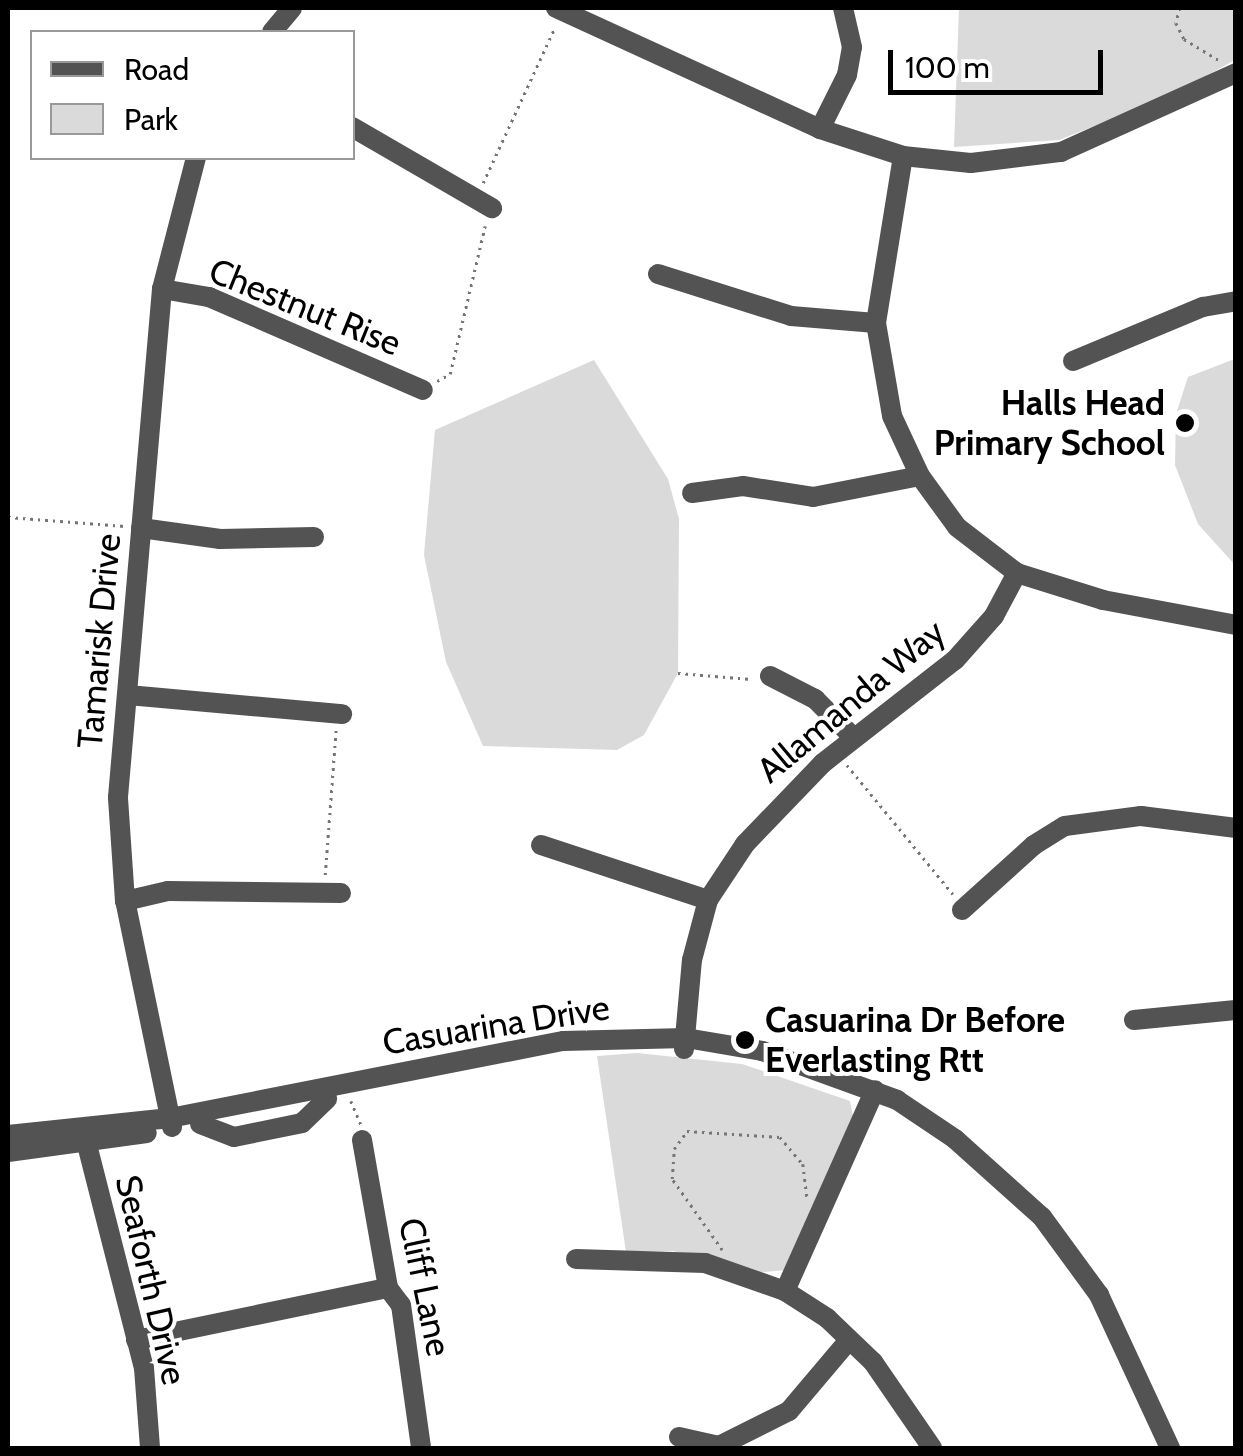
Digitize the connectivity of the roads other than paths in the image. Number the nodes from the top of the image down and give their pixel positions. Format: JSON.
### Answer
{"nodes":[{"id":1,"x":292,"y":8,"type":"edge"},
{"id":2,"x":556,"y":8,"type":"edge"},
{"id":3,"x":843,"y":8,"type":"edge"},
{"id":4,"x":604,"y":17,"type":"edge"},
{"id":5,"x":274,"y":30,"type":"edge"},
{"id":6,"x":1232,"y":71,"type":"edge"},
{"id":7,"x":355,"y":129,"type":"edge"},
{"id":8,"x":820,"y":130,"type":"junction"},
{"id":9,"x":904,"y":156,"type":"junction"},
{"id":10,"x":195,"y":160,"type":"edge"},
{"id":11,"x":492,"y":208,"type":"dead end"},
{"id":12,"x":658,"y":274,"type":"dead end"},
{"id":13,"x":162,"y":289,"type":"junction"},
{"id":14,"x":1236,"y":301,"type":"edge"},
{"id":15,"x":876,"y":323,"type":"junction"},
{"id":16,"x":1073,"y":361,"type":"dead end"},
{"id":17,"x":422,"y":390,"type":"dead end"},
{"id":18,"x":920,"y":476,"type":"junction"},
{"id":19,"x":692,"y":492,"type":"dead end"},
{"id":20,"x":141,"y":528,"type":"junction"},
{"id":21,"x":314,"y":537,"type":"dead end"},
{"id":22,"x":1017,"y":572,"type":"junction"},
{"id":23,"x":1236,"y":625,"type":"edge"},
{"id":24,"x":770,"y":676,"type":"road end"},
{"id":25,"x":128,"y":695,"type":"junction"},
{"id":26,"x":342,"y":714,"type":"road end"},
{"id":27,"x":854,"y":738,"type":"junction"},
{"id":28,"x":1236,"y":828,"type":"edge"},
{"id":29,"x":541,"y":845,"type":"dead end"},
{"id":30,"x":333,"y":893,"type":"road end"},
{"id":31,"x":125,"y":900,"type":"junction"},
{"id":32,"x":708,"y":900,"type":"junction"},
{"id":33,"x":962,"y":910,"type":"road end"},
{"id":34,"x":1236,"y":1010,"type":"edge"},
{"id":35,"x":1134,"y":1020,"type":"dead end"},
{"id":36,"x":685,"y":1044,"type":"junction"},
{"id":37,"x":872,"y":1096,"type":"junction"},
{"id":38,"x":171,"y":1124,"type":"junction"},
{"id":39,"x":8,"y":1135,"type":"edge"},
{"id":40,"x":84,"y":1135,"type":"junction"},
{"id":41,"x":362,"y":1140,"type":"road end"},
{"id":42,"x":8,"y":1152,"type":"edge"},
{"id":43,"x":576,"y":1259,"type":"dead end"},
{"id":44,"x":388,"y":1288,"type":"junction"},
{"id":45,"x":786,"y":1292,"type":"junction"},
{"id":46,"x":136,"y":1340,"type":"junction"},
{"id":47,"x":850,"y":1340,"type":"junction"},
{"id":48,"x":679,"y":1436,"type":"dead end"},
{"id":49,"x":150,"y":1448,"type":"edge"},
{"id":50,"x":420,"y":1448,"type":"edge"},
{"id":51,"x":932,"y":1448,"type":"edge"},
{"id":52,"x":1157,"y":1448,"type":"edge"},
{"id":53,"x":1170,"y":1448,"type":"edge"}],
"edges":[{"from":1,"to":5,"type":"street"},
{"from":2,"to":4,"type":"street"},
{"from":3,"to":8,"type":"street"},
{"from":4,"to":8,"type":"street"},
{"from":6,"to":9,"type":"street"},
{"from":7,"to":11,"type":"street"},
{"from":8,"to":9,"type":"street"},
{"from":9,"to":15,"type":"street"},
{"from":10,"to":13,"type":"street","name":"Tamarisk Drive"},
{"from":12,"to":15,"type":"street"},
{"from":13,"to":17,"type":"street","name":"Chestnut Rise"},
{"from":13,"to":20,"type":"street","name":"Tamarisk Drive"},
{"from":14,"to":16,"type":"street"},
{"from":15,"to":18,"type":"street"},
{"from":18,"to":19,"type":"street"},
{"from":18,"to":22,"type":"street"},
{"from":20,"to":21,"type":"street"},
{"from":20,"to":25,"type":"street","name":"Tamarisk Drive"},
{"from":22,"to":23,"type":"street"},
{"from":22,"to":27,"type":"street","name":"Allamanda Way"},
{"from":24,"to":27,"type":"street"},
{"from":25,"to":26,"type":"street"},
{"from":25,"to":31,"type":"street","name":"Tamarisk Drive"},
{"from":27,"to":32,"type":"street","name":"Allamanda Way"},
{"from":28,"to":33,"type":"street"},
{"from":29,"to":32,"type":"street"},
{"from":30,"to":31,"type":"street"},
{"from":31,"to":38,"type":"street","name":"Tamarisk Drive"},
{"from":32,"to":36,"type":"street","name":"Allamanda Way"},
{"from":34,"to":35,"type":"street"},
{"from":36,"to":37,"type":"street","name":"Casuarina Drive"},
{"from":36,"to":38,"type":"street","name":"Casuarina Drive"},
{"from":36,"to":38,"type":"street","name":"Casuarina Drive"},
{"from":37,"to":45,"type":"street"},
{"from":37,"to":52,"type":"street","name":"Casuarina Drive"},
{"from":37,"to":53,"type":"street","name":"Casuarina Drive"},
{"from":38,"to":40,"type":"street","name":"Casuarina Drive"},
{"from":39,"to":40,"type":"street","name":"Casuarina Drive"},
{"from":40,"to":42,"type":"street","name":"Casuarina Drive"},
{"from":40,"to":46,"type":"street","name":"Seaforth Drive"},
{"from":41,"to":44,"type":"street","name":"Cliff Lane"},
{"from":43,"to":45,"type":"street"},
{"from":44,"to":46,"type":"street"},
{"from":44,"to":50,"type":"street","name":"Cliff Lane"},
{"from":45,"to":47,"type":"street"},
{"from":46,"to":49,"type":"street","name":"Seaforth Drive"},
{"from":47,"to":48,"type":"street"},
{"from":47,"to":51,"type":"street"}]}
